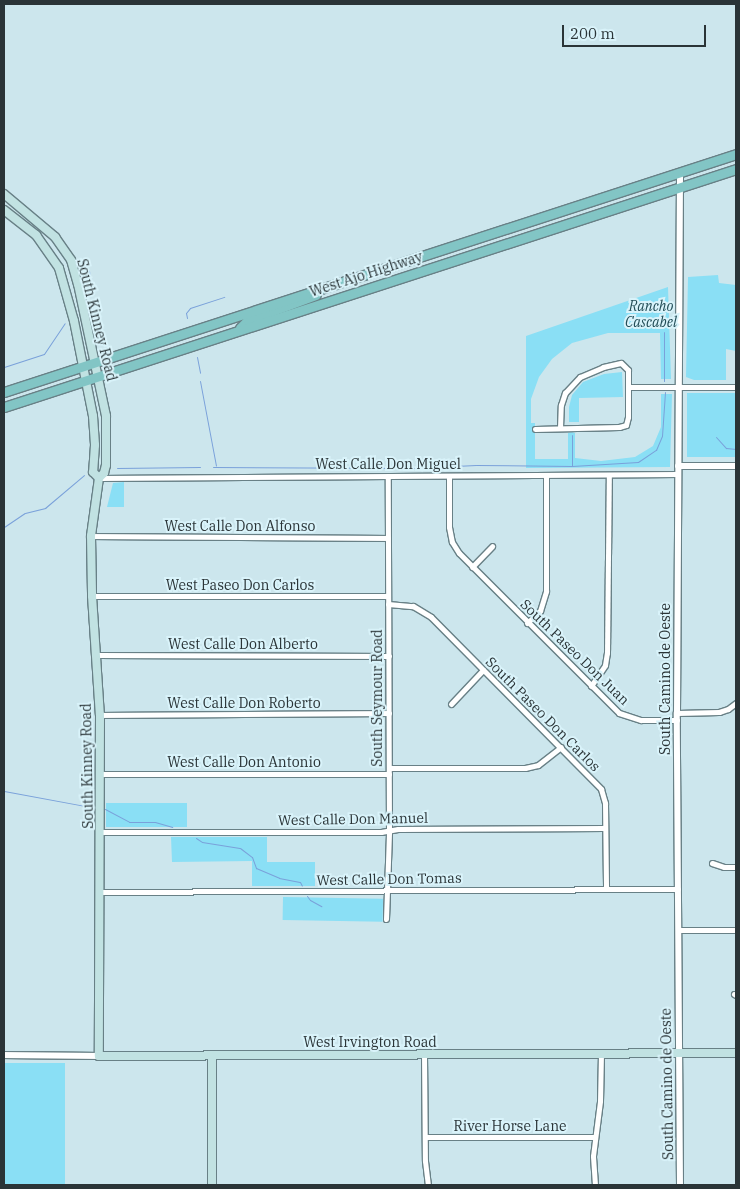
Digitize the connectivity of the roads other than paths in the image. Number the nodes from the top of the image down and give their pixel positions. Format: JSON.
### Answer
{"nodes":[{"id":1,"x":736,"y":154,"type":"edge"},
{"id":2,"x":736,"y":169,"type":"edge"},
{"id":3,"x":680,"y":172,"type":"junction"},
{"id":4,"x":681,"y":187,"type":"junction"},
{"id":5,"x":4,"y":194,"type":"edge"},
{"id":6,"x":4,"y":210,"type":"edge"},
{"id":7,"x":334,"y":284,"type":"junction"},
{"id":8,"x":240,"y":330,"type":"junction"},
{"id":9,"x":96,"y":362,"type":"junction"},
{"id":10,"x":82,"y":367,"type":"junction"},
{"id":11,"x":98,"y":375,"type":"junction"},
{"id":12,"x":84,"y":379,"type":"junction"},
{"id":13,"x":628,"y":387,"type":"junction"},
{"id":14,"x":679,"y":387,"type":"junction"},
{"id":15,"x":736,"y":387,"type":"edge"},
{"id":16,"x":4,"y":392,"type":"edge"},
{"id":17,"x":4,"y":407,"type":"edge"},
{"id":18,"x":560,"y":428,"type":"junction"},
{"id":19,"x":535,"y":429,"type":"dead end"},
{"id":20,"x":678,"y":466,"type":"junction"},
{"id":21,"x":736,"y":466,"type":"edge"},
{"id":22,"x":678,"y":474,"type":"junction"},
{"id":23,"x":388,"y":476,"type":"junction"},
{"id":24,"x":546,"y":476,"type":"junction"},
{"id":25,"x":609,"y":476,"type":"junction"},
{"id":26,"x":449,"y":477,"type":"junction"},
{"id":27,"x":98,"y":478,"type":"junction"},
{"id":28,"x":91,"y":536,"type":"junction"},
{"id":29,"x":388,"y":538,"type":"junction"},
{"id":30,"x":492,"y":546,"type":"dead end"},
{"id":31,"x":472,"y":567,"type":"junction"},
{"id":32,"x":92,"y":596,"type":"junction"},
{"id":33,"x":388,"y":596,"type":"junction"},
{"id":34,"x":388,"y":604,"type":"junction"},
{"id":35,"x":527,"y":624,"type":"junction"},
{"id":36,"x":97,"y":655,"type":"junction"},
{"id":37,"x":388,"y":656,"type":"junction"},
{"id":38,"x":483,"y":670,"type":"junction"},
{"id":39,"x":590,"y":686,"type":"junction"},
{"id":40,"x":736,"y":703,"type":"edge"},
{"id":41,"x":451,"y":704,"type":"dead end"},
{"id":42,"x":389,"y":713,"type":"junction"},
{"id":43,"x":678,"y":713,"type":"junction"},
{"id":44,"x":100,"y":715,"type":"junction"},
{"id":45,"x":678,"y":720,"type":"junction"},
{"id":46,"x":561,"y":747,"type":"junction"},
{"id":47,"x":389,"y":771,"type":"junction"},
{"id":48,"x":100,"y":774,"type":"junction"},
{"id":49,"x":605,"y":828,"type":"junction"},
{"id":50,"x":389,"y":831,"type":"junction"},
{"id":51,"x":101,"y":832,"type":"junction"},
{"id":52,"x":712,"y":863,"type":"dead end"},
{"id":53,"x":736,"y":867,"type":"edge"},
{"id":54,"x":606,"y":889,"type":"junction"},
{"id":55,"x":678,"y":889,"type":"junction"},
{"id":56,"x":389,"y":890,"type":"junction"},
{"id":57,"x":99,"y":892,"type":"junction"},
{"id":58,"x":386,"y":919,"type":"dead end"},
{"id":59,"x":678,"y":930,"type":"junction"},
{"id":60,"x":736,"y":930,"type":"edge"},
{"id":61,"x":736,"y":1053,"type":"edge"},
{"id":62,"x":424,"y":1054,"type":"junction"},
{"id":63,"x":601,"y":1054,"type":"junction"},
{"id":64,"x":678,"y":1054,"type":"junction"},
{"id":65,"x":4,"y":1055,"type":"edge"},
{"id":66,"x":212,"y":1055,"type":"junction"},
{"id":67,"x":99,"y":1056,"type":"junction"},
{"id":68,"x":426,"y":1137,"type":"junction"},
{"id":69,"x":595,"y":1137,"type":"junction"},
{"id":70,"x":212,"y":1185,"type":"edge"},
{"id":71,"x":428,"y":1185,"type":"edge"},
{"id":72,"x":595,"y":1185,"type":"edge"},
{"id":73,"x":680,"y":1185,"type":"edge"}],
"edges":[{"from":1,"to":3,"type":"main road","name":"West Ajo Highway"},
{"from":2,"to":4,"type":"main road","name":"West Ajo Highway"},
{"from":3,"to":4,"type":"street","name":"South Camino de Oeste"},
{"from":3,"to":7,"type":"main road","name":"West Ajo Highway"},
{"from":4,"to":8,"type":"main road","name":"West Ajo Highway"},
{"from":4,"to":14,"type":"street","name":"South Camino de Oeste"},
{"from":5,"to":9,"type":"main road","name":"South Kinney Road"},
{"from":6,"to":10,"type":"main road","name":"South Kinney Road"},
{"from":7,"to":8,"type":"main road"},
{"from":7,"to":9,"type":"main road","name":"West Ajo Highway"},
{"from":8,"to":11,"type":"main road","name":"West Ajo Highway"},
{"from":9,"to":10,"type":"main road","name":"West Ajo Highway"},
{"from":9,"to":11,"type":"main road","name":"South Kinney Road"},
{"from":10,"to":12,"type":"main road","name":"South Kinney Road"},
{"from":10,"to":16,"type":"main road","name":"West Ajo Highway"},
{"from":11,"to":12,"type":"main road","name":"West Ajo Highway"},
{"from":11,"to":27,"type":"main road","name":"South Kinney Road"},
{"from":12,"to":17,"type":"main road","name":"West Ajo Highway"},
{"from":12,"to":27,"type":"main road","name":"South Kinney Road"},
{"from":13,"to":14,"type":"street"},
{"from":13,"to":18,"type":"street"},
{"from":13,"to":18,"type":"street"},
{"from":14,"to":15,"type":"street"},
{"from":14,"to":20,"type":"street","name":"South Camino de Oeste"},
{"from":18,"to":19,"type":"street"},
{"from":20,"to":21,"type":"street"},
{"from":20,"to":22,"type":"street","name":"South Camino de Oeste"},
{"from":22,"to":25,"type":"street","name":"West Calle Don Miguel"},
{"from":22,"to":43,"type":"street","name":"South Camino de Oeste"},
{"from":23,"to":26,"type":"street","name":"West Calle Don Miguel"},
{"from":23,"to":27,"type":"street","name":"West Calle Don Miguel"},
{"from":23,"to":29,"type":"street","name":"South Seymour Road"},
{"from":24,"to":25,"type":"street","name":"West Calle Don Miguel"},
{"from":24,"to":26,"type":"street","name":"West Calle Don Miguel"},
{"from":24,"to":35,"type":"street"},
{"from":25,"to":39,"type":"street"},
{"from":26,"to":31,"type":"street","name":"South Paseo Don Juan"},
{"from":27,"to":28,"type":"main road","name":"South Kinney Road"},
{"from":28,"to":29,"type":"street","name":"West Calle Don Alfonso"},
{"from":28,"to":32,"type":"main road","name":"South Kinney Road"},
{"from":29,"to":33,"type":"street","name":"South Seymour Road"},
{"from":30,"to":31,"type":"street"},
{"from":31,"to":35,"type":"street","name":"South Paseo Don Juan"},
{"from":32,"to":33,"type":"street","name":"West Paseo Don Carlos"},
{"from":32,"to":36,"type":"main road","name":"South Kinney Road"},
{"from":33,"to":34,"type":"street","name":"South Seymour Road"},
{"from":34,"to":37,"type":"street","name":"South Seymour Road"},
{"from":34,"to":38,"type":"street","name":"South Paseo Don Carlos"},
{"from":35,"to":39,"type":"street","name":"South Paseo Don Juan"},
{"from":36,"to":37,"type":"street","name":"West Calle Don Alberto"},
{"from":36,"to":44,"type":"main road","name":"South Kinney Road"},
{"from":37,"to":42,"type":"street","name":"South Seymour Road"},
{"from":38,"to":41,"type":"street"},
{"from":38,"to":46,"type":"street","name":"South Paseo Don Carlos"},
{"from":39,"to":45,"type":"street","name":"South Paseo Don Juan"},
{"from":40,"to":43,"type":"street"},
{"from":42,"to":44,"type":"street","name":"West Calle Don Roberto"},
{"from":42,"to":47,"type":"street","name":"South Seymour Road"},
{"from":43,"to":45,"type":"street","name":"South Camino de Oeste"},
{"from":44,"to":48,"type":"main road","name":"South Kinney Road"},
{"from":45,"to":55,"type":"street","name":"South Camino de Oeste"},
{"from":46,"to":47,"type":"street","name":"West Calle Don Antonio"},
{"from":46,"to":49,"type":"street","name":"South Paseo Don Carlos"},
{"from":47,"to":48,"type":"street","name":"West Calle Don Antonio"},
{"from":47,"to":50,"type":"street","name":"South Seymour Road"},
{"from":48,"to":51,"type":"main road","name":"South Kinney Road"},
{"from":49,"to":50,"type":"street","name":"West Calle Don Manuel"},
{"from":49,"to":54,"type":"street","name":"South Paseo Don Carlos"},
{"from":50,"to":51,"type":"street","name":"West Calle Don Manuel"},
{"from":50,"to":56,"type":"street","name":"South Seymour Road"},
{"from":51,"to":57,"type":"main road","name":"South Kinney Road"},
{"from":52,"to":53,"type":"street"},
{"from":54,"to":55,"type":"street","name":"West Calle Don Tomas"},
{"from":54,"to":56,"type":"street","name":"West Calle Don Tomas"},
{"from":55,"to":59,"type":"street","name":"South Camino de Oeste"},
{"from":56,"to":57,"type":"street","name":"West Calle Don Tomas"},
{"from":56,"to":58,"type":"street","name":"South Seymour Road"},
{"from":57,"to":67,"type":"main road","name":"South Kinney Road"},
{"from":59,"to":60,"type":"street"},
{"from":59,"to":64,"type":"street","name":"South Camino de Oeste"},
{"from":61,"to":64,"type":"main road","name":"West Irvington Road"},
{"from":62,"to":63,"type":"main road","name":"West Irvington Road"},
{"from":62,"to":66,"type":"main road","name":"West Irvington Road"},
{"from":62,"to":68,"type":"street"},
{"from":63,"to":64,"type":"main road","name":"West Irvington Road"},
{"from":63,"to":69,"type":"street"},
{"from":64,"to":73,"type":"street","name":"South Camino de Oeste"},
{"from":65,"to":67,"type":"street","name":"West Irvington Road"},
{"from":66,"to":67,"type":"main road","name":"West Irvington Road"},
{"from":66,"to":70,"type":"main road"},
{"from":68,"to":69,"type":"street","name":"River Horse Lane"},
{"from":68,"to":71,"type":"street"},
{"from":69,"to":72,"type":"street"}]}
